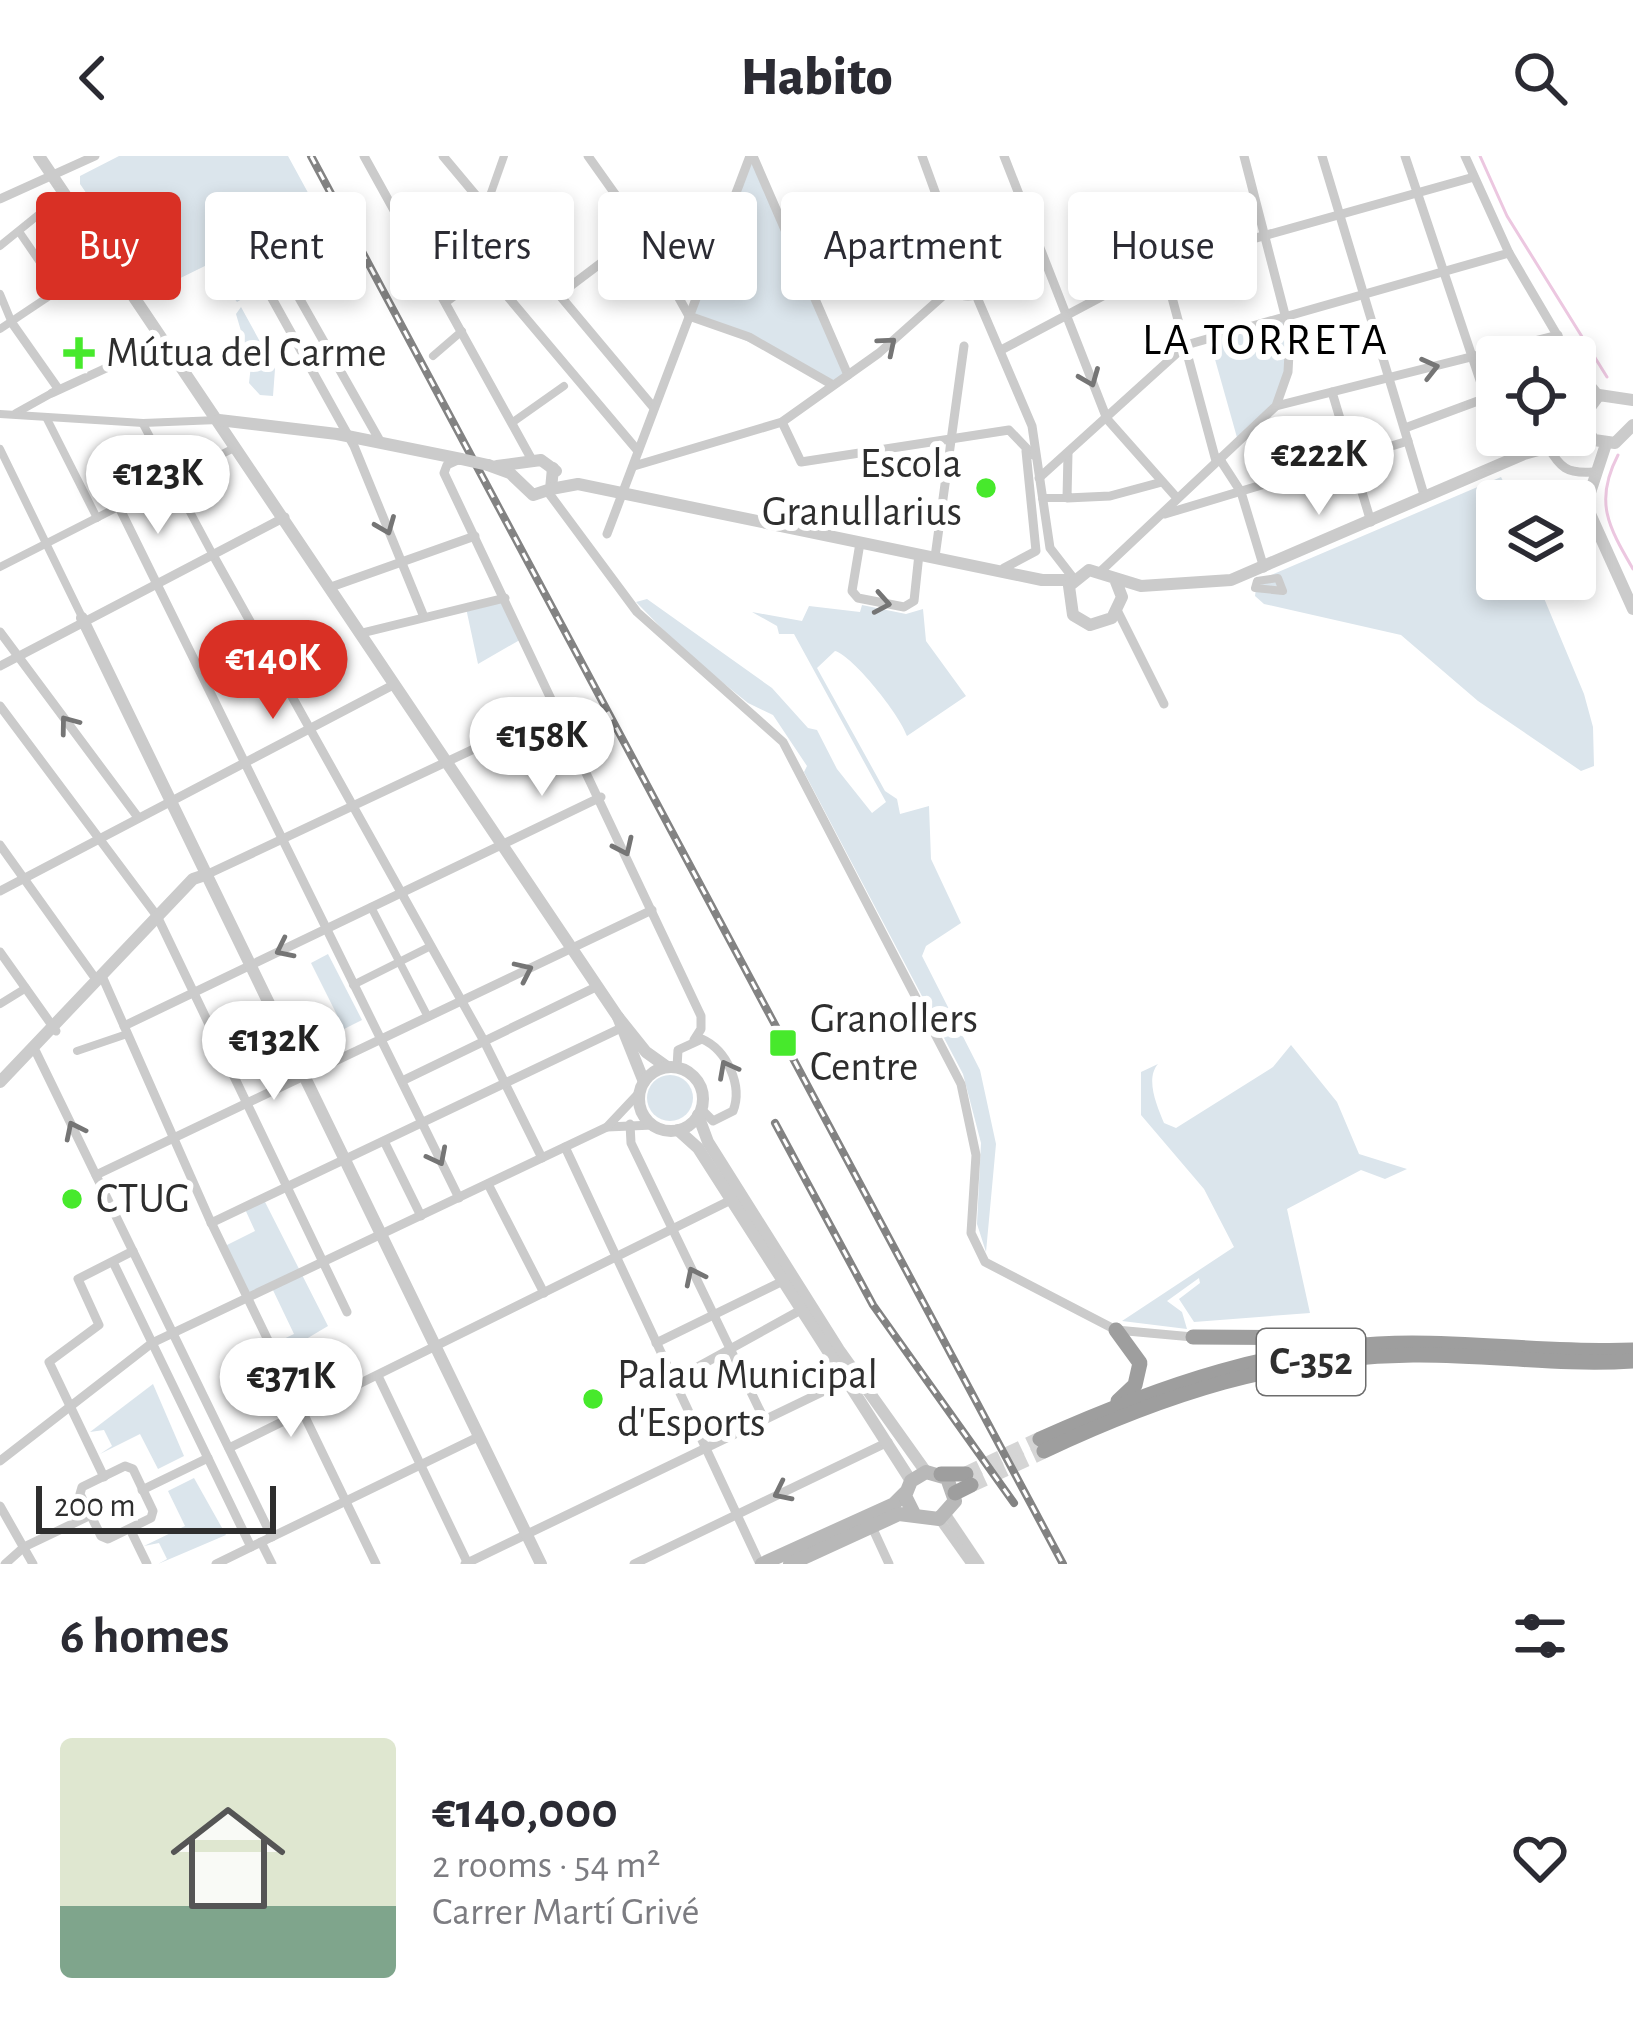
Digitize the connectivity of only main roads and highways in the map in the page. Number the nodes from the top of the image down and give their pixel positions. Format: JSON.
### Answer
{"nodes":[{"id":1,"x":1116,"y":1330,"type":"road end"},
{"id":2,"x":1193,"y":1337,"type":"road end"},
{"id":3,"x":1409,"y":1343,"type":"junction"},
{"id":4,"x":1633,"y":1347,"type":"edge"},
{"id":5,"x":1633,"y":1364,"type":"edge"},
{"id":6,"x":1109,"y":1408,"type":"junction"},
{"id":7,"x":934,"y":1473,"type":"junction"},
{"id":8,"x":908,"y":1487,"type":"junction"},
{"id":9,"x":955,"y":1493,"type":"junction"},
{"id":10,"x":915,"y":1516,"type":"junction"},
{"id":11,"x":761,"y":1564,"type":"edge"},
{"id":12,"x":790,"y":1564,"type":"edge"}],
"edges":[{"from":1,"to":6,"type":"highway"},
{"from":2,"to":3,"type":"highway"},
{"from":3,"to":4,"type":"highway","number":"C-352"},
{"from":3,"to":6,"type":"highway","number":"C-352"},
{"from":5,"to":6,"type":"highway","number":"C-352"},
{"from":7,"to":8,"type":"main road"},
{"from":7,"to":9,"type":"main road"},
{"from":7,"to":9,"type":"highway"},
{"from":8,"to":10,"type":"main road"},
{"from":8,"to":11,"type":"main road"},
{"from":9,"to":10,"type":"main road"},
{"from":10,"to":12,"type":"main road"}]}
